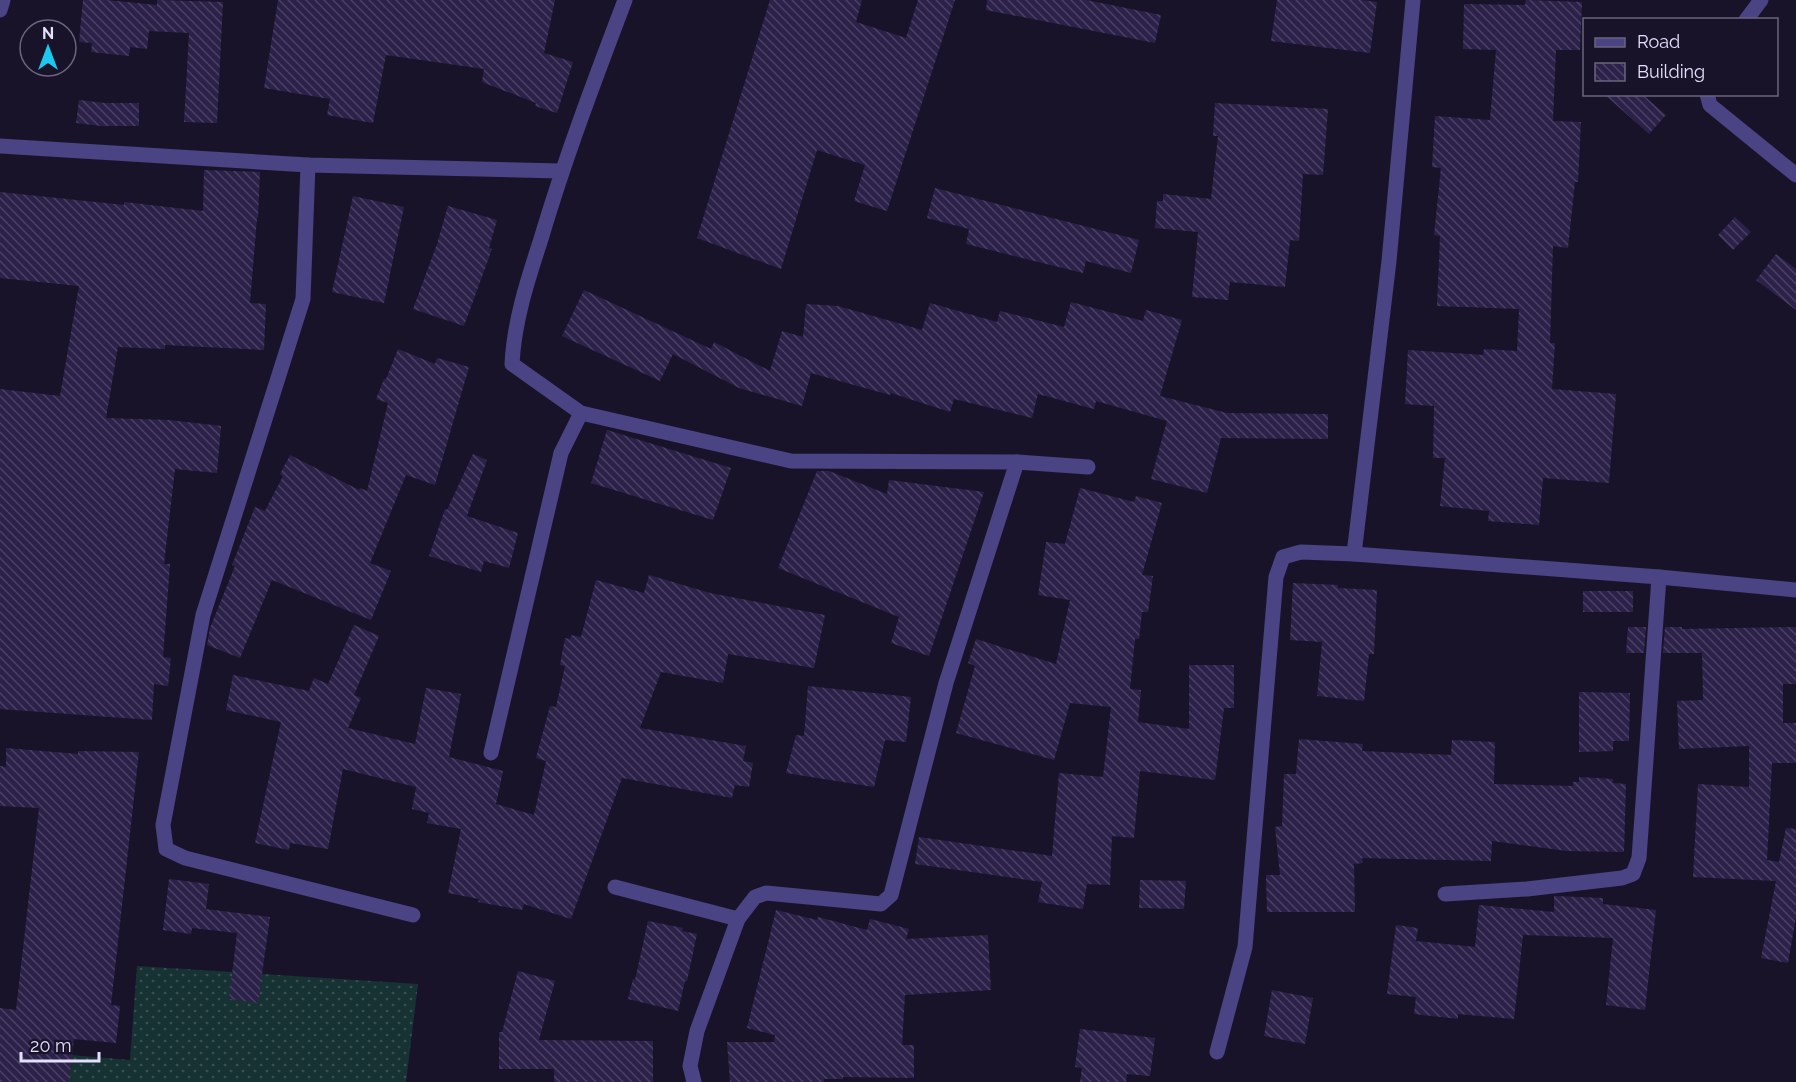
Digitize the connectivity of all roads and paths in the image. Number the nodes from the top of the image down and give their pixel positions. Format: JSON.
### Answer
{"nodes":[{"id":1,"x":3,"y":0,"type":"edge"},
{"id":2,"x":625,"y":0,"type":"edge"},
{"id":3,"x":1413,"y":0,"type":"edge"},
{"id":4,"x":1761,"y":0,"type":"edge"},
{"id":5,"x":0,"y":10,"type":"edge"},
{"id":6,"x":1748,"y":18,"type":"edge"},
{"id":7,"x":1708,"y":96,"type":"edge"},
{"id":8,"x":0,"y":146,"type":"edge"},
{"id":9,"x":308,"y":165,"type":"junction"},
{"id":10,"x":561,"y":171,"type":"junction"},
{"id":11,"x":1796,"y":176,"type":"edge"},
{"id":12,"x":581,"y":413,"type":"junction"},
{"id":13,"x":1017,"y":462,"type":"junction"},
{"id":14,"x":1089,"y":467,"type":"dead end"},
{"id":15,"x":1354,"y":554,"type":"junction"},
{"id":16,"x":1659,"y":577,"type":"junction"},
{"id":17,"x":1796,"y":590,"type":"edge"},
{"id":18,"x":491,"y":753,"type":"dead end"},
{"id":19,"x":615,"y":887,"type":"dead end"},
{"id":20,"x":1445,"y":894,"type":"dead end"},
{"id":21,"x":413,"y":915,"type":"dead end"},
{"id":22,"x":738,"y":919,"type":"junction"},
{"id":23,"x":1217,"y":1052,"type":"dead end"},
{"id":24,"x":694,"y":1082,"type":"edge"}],
"edges":[{"from":1,"to":5,"type":"street"},
{"from":2,"to":10,"type":"street"},
{"from":3,"to":15,"type":"street"},
{"from":4,"to":6,"type":"street"},
{"from":7,"to":11,"type":"street"},
{"from":8,"to":9,"type":"street"},
{"from":9,"to":10,"type":"street"},
{"from":9,"to":21,"type":"street"},
{"from":10,"to":12,"type":"street"},
{"from":12,"to":13,"type":"street"},
{"from":12,"to":18,"type":"street"},
{"from":13,"to":14,"type":"street"},
{"from":13,"to":22,"type":"street"},
{"from":15,"to":16,"type":"street"},
{"from":15,"to":23,"type":"street"},
{"from":16,"to":17,"type":"street"},
{"from":16,"to":20,"type":"street"},
{"from":19,"to":22,"type":"street"},
{"from":22,"to":24,"type":"street"}]}
